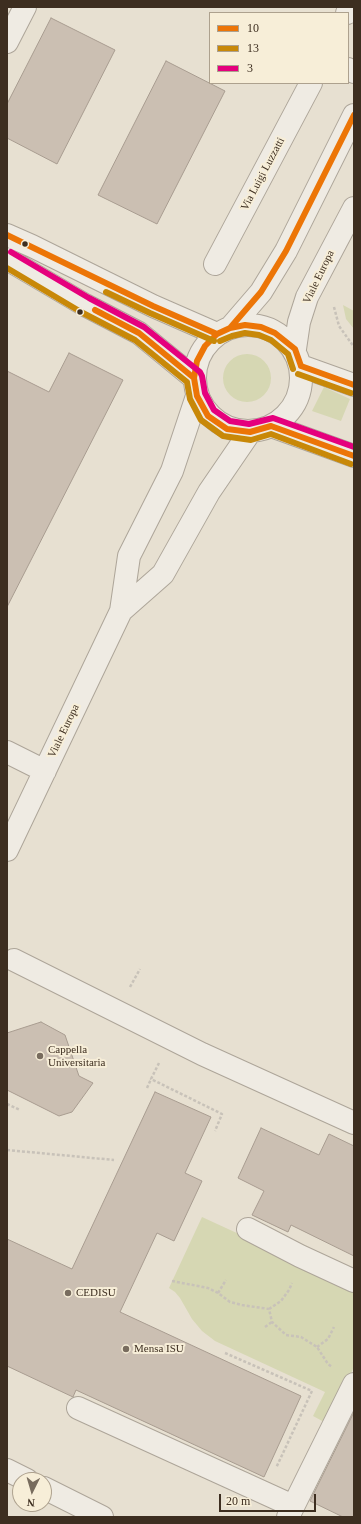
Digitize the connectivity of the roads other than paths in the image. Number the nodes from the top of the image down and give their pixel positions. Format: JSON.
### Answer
{"nodes":[{"id":1,"x":25,"y":7,"type":"edge"},
{"id":2,"x":7,"y":42,"type":"edge"},
{"id":3,"x":310,"y":84,"type":"edge"},
{"id":4,"x":354,"y":115,"type":"edge"},
{"id":5,"x":354,"y":208,"type":"edge"},
{"id":6,"x":7,"y":235,"type":"edge"},
{"id":7,"x":7,"y":259,"type":"edge"},
{"id":8,"x":215,"y":264,"type":"dead end"},
{"id":9,"x":223,"y":331,"type":"junction"},
{"id":10,"x":298,"y":358,"type":"junction"},
{"id":11,"x":354,"y":385,"type":"edge"},
{"id":12,"x":195,"y":387,"type":"junction"},
{"id":13,"x":271,"y":426,"type":"junction"},
{"id":14,"x":250,"y":432,"type":"junction"},
{"id":15,"x":354,"y":456,"type":"edge"},
{"id":16,"x":121,"y":611,"type":"junction"},
{"id":17,"x":7,"y":752,"type":"edge"},
{"id":18,"x":45,"y":771,"type":"junction"},
{"id":19,"x":7,"y":850,"type":"edge"},
{"id":20,"x":14,"y":960,"type":"dead end"},
{"id":21,"x":354,"y":1123,"type":"edge"},
{"id":22,"x":248,"y":1229,"type":"dead end"},
{"id":23,"x":354,"y":1281,"type":"edge"},
{"id":24,"x":354,"y":1384,"type":"edge"},
{"id":25,"x":78,"y":1408,"type":"dead end"},
{"id":26,"x":52,"y":1492,"type":"edge"},
{"id":27,"x":291,"y":1511,"type":"edge"},
{"id":28,"x":102,"y":1517,"type":"edge"}],
"edges":[{"from":1,"to":2,"type":"street"},
{"from":3,"to":8,"type":"street","name":"Via Luigi Luzzatti"},
{"from":4,"to":9,"type":"street","name":"Viale Europa"},
{"from":5,"to":10,"type":"street","name":"Viale Europa"},
{"from":6,"to":9,"type":"street"},
{"from":7,"to":12,"type":"street"},
{"from":9,"to":10,"type":"street"},
{"from":9,"to":12,"type":"street","name":"Viale Europa"},
{"from":10,"to":11,"type":"street"},
{"from":10,"to":13,"type":"street","name":"Viale Europa"},
{"from":12,"to":14,"type":"street","name":"Viale Europa"},
{"from":12,"to":16,"type":"street","name":"Viale Europa"},
{"from":13,"to":14,"type":"street","name":"Viale Europa"},
{"from":13,"to":15,"type":"street"},
{"from":14,"to":16,"type":"street","name":"Viale Europa"},
{"from":16,"to":18,"type":"street","name":"Viale Europa"},
{"from":17,"to":18,"type":"street"},
{"from":18,"to":19,"type":"street","name":"Viale Europa"},
{"from":20,"to":21,"type":"street"},
{"from":22,"to":23,"type":"street"},
{"from":24,"to":27,"type":"street"},
{"from":25,"to":27,"type":"street"},
{"from":26,"to":28,"type":"street"}]}
